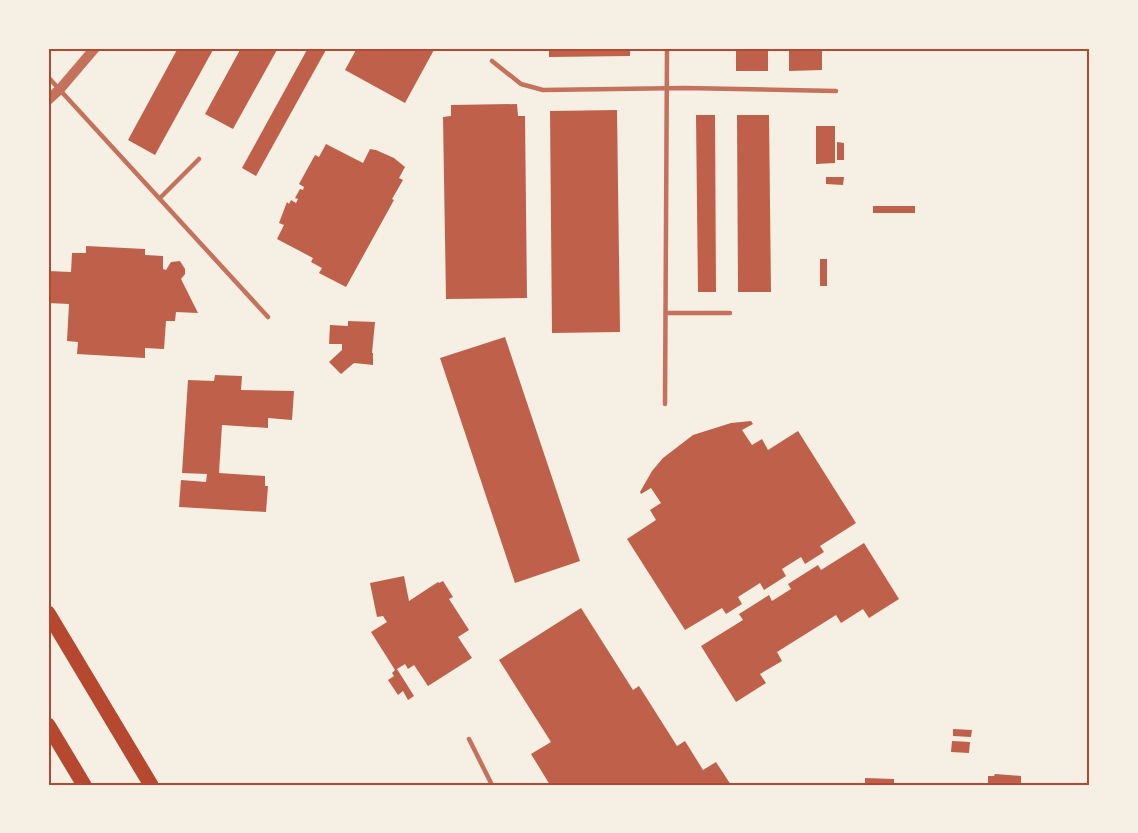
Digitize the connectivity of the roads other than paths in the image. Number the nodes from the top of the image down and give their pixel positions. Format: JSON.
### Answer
{"nodes":[{"id":1,"x":95,"y":48,"type":"edge"},
{"id":2,"x":668,"y":48,"type":"edge"},
{"id":3,"x":492,"y":61,"type":"dead end"},
{"id":4,"x":48,"y":77,"type":"edge"},
{"id":5,"x":668,"y":88,"type":"junction"},
{"id":6,"x":60,"y":89,"type":"junction"},
{"id":7,"x":836,"y":91,"type":"dead end"},
{"id":8,"x":48,"y":100,"type":"edge"},
{"id":9,"x":199,"y":159,"type":"dead end"},
{"id":10,"x":160,"y":198,"type":"junction"},
{"id":11,"x":666,"y":313,"type":"junction"},
{"id":12,"x":730,"y":313,"type":"dead end"},
{"id":13,"x":268,"y":317,"type":"dead end"},
{"id":14,"x":665,"y":404,"type":"dead end"},
{"id":15,"x":48,"y":613,"type":"edge"},
{"id":16,"x":48,"y":725,"type":"edge"},
{"id":17,"x":469,"y":739,"type":"dead end"},
{"id":18,"x":84,"y":785,"type":"edge"},
{"id":19,"x":151,"y":785,"type":"edge"},
{"id":20,"x":492,"y":785,"type":"edge"}],
"edges":[{"from":1,"to":6,"type":"street"},
{"from":2,"to":5,"type":"lane"},
{"from":3,"to":5,"type":"lane"},
{"from":4,"to":6,"type":"lane"},
{"from":5,"to":7,"type":"lane"},
{"from":5,"to":11,"type":"lane"},
{"from":6,"to":8,"type":"street"},
{"from":6,"to":10,"type":"lane"},
{"from":9,"to":10,"type":"lane"},
{"from":10,"to":13,"type":"lane"},
{"from":11,"to":12,"type":"lane"},
{"from":11,"to":14,"type":"lane"},
{"from":15,"to":19,"type":"main road"},
{"from":16,"to":18,"type":"main road"},
{"from":17,"to":20,"type":"lane"}]}
